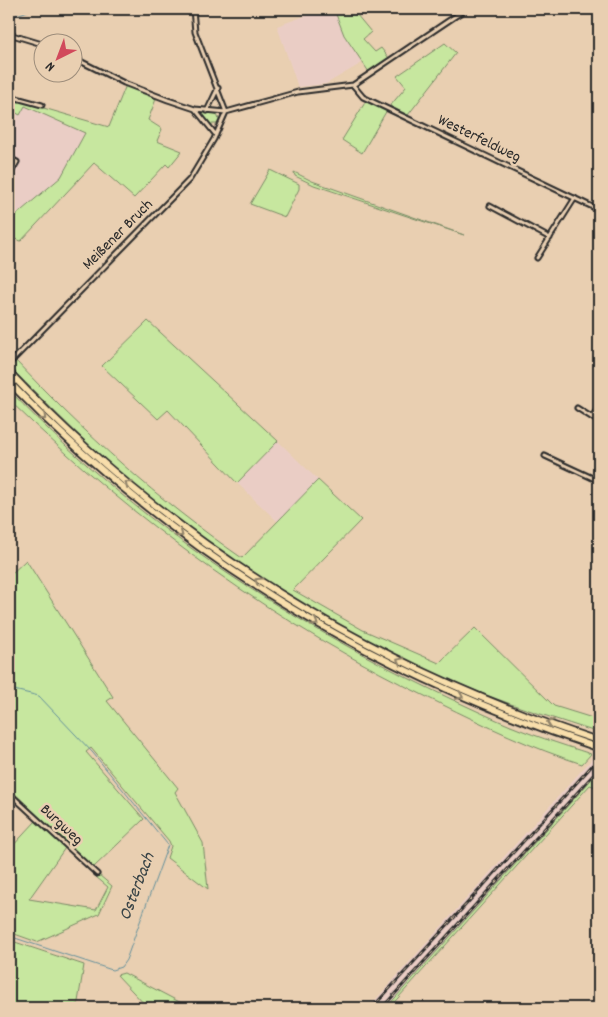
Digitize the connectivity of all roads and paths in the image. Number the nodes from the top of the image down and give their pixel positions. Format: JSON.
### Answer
{"nodes":[{"id":1,"x":193,"y":9,"type":"edge"},
{"id":2,"x":466,"y":9,"type":"edge"},
{"id":3,"x":9,"y":34,"type":"edge"},
{"id":4,"x":32,"y":41,"type":"edge"},
{"id":5,"x":82,"y":62,"type":"edge"},
{"id":6,"x":352,"y":85,"type":"junction"},
{"id":7,"x":218,"y":88,"type":"junction"},
{"id":8,"x":9,"y":96,"type":"edge"},
{"id":9,"x":42,"y":105,"type":"dead end"},
{"id":10,"x":195,"y":110,"type":"junction"},
{"id":11,"x":208,"y":110,"type":"junction"},
{"id":12,"x":226,"y":112,"type":"junction"},
{"id":13,"x":216,"y":135,"type":"junction"},
{"id":14,"x":9,"y":158,"type":"edge"},
{"id":15,"x":9,"y":176,"type":"edge"},
{"id":16,"x":575,"y":198,"type":"junction"},
{"id":17,"x":490,"y":206,"type":"dead end"},
{"id":18,"x":599,"y":210,"type":"edge"},
{"id":19,"x":550,"y":238,"type":"junction"},
{"id":20,"x":537,"y":258,"type":"dead end"},
{"id":21,"x":9,"y":364,"type":"edge"},
{"id":22,"x":10,"y":373,"type":"edge"},
{"id":23,"x":9,"y":382,"type":"edge"},
{"id":24,"x":599,"y":407,"type":"edge"},
{"id":25,"x":577,"y":408,"type":"dead end"},
{"id":26,"x":592,"y":417,"type":"junction"},
{"id":27,"x":599,"y":422,"type":"edge"},
{"id":28,"x":545,"y":456,"type":"dead end"},
{"id":29,"x":599,"y":481,"type":"edge"},
{"id":30,"x":597,"y":740,"type":"edge"},
{"id":31,"x":599,"y":748,"type":"edge"},
{"id":32,"x":9,"y":793,"type":"edge"},
{"id":33,"x":97,"y":874,"type":"dead end"}],
"edges":[{"from":1,"to":7,"type":"street"},
{"from":2,"to":6,"type":"street"},
{"from":3,"to":4,"type":"street"},
{"from":5,"to":10,"type":"street"},
{"from":6,"to":12,"type":"street"},
{"from":6,"to":16,"type":"street","name":"Westerfeldweg"},
{"from":7,"to":11,"type":"street"},
{"from":7,"to":12,"type":"street"},
{"from":8,"to":9,"type":"street"},
{"from":10,"to":11,"type":"street"},
{"from":10,"to":13,"type":"street"},
{"from":11,"to":12,"type":"street"},
{"from":12,"to":13,"type":"street","name":"Meißener Bruch"},
{"from":13,"to":21,"type":"street","name":"Meißener Bruch"},
{"from":14,"to":15,"type":"street"},
{"from":16,"to":18,"type":"street","name":"Westerfeldweg"},
{"from":16,"to":19,"type":"street"},
{"from":17,"to":19,"type":"street"},
{"from":19,"to":20,"type":"street"},
{"from":30,"to":22,"type":"highway","one_way":true},
{"from":23,"to":31,"type":"highway","one_way":true},
{"from":24,"to":26,"type":"street"},
{"from":25,"to":26,"type":"street"},
{"from":26,"to":27,"type":"street"},
{"from":28,"to":29,"type":"street"},
{"from":32,"to":33,"type":"street","name":"Burgweg"}]}
